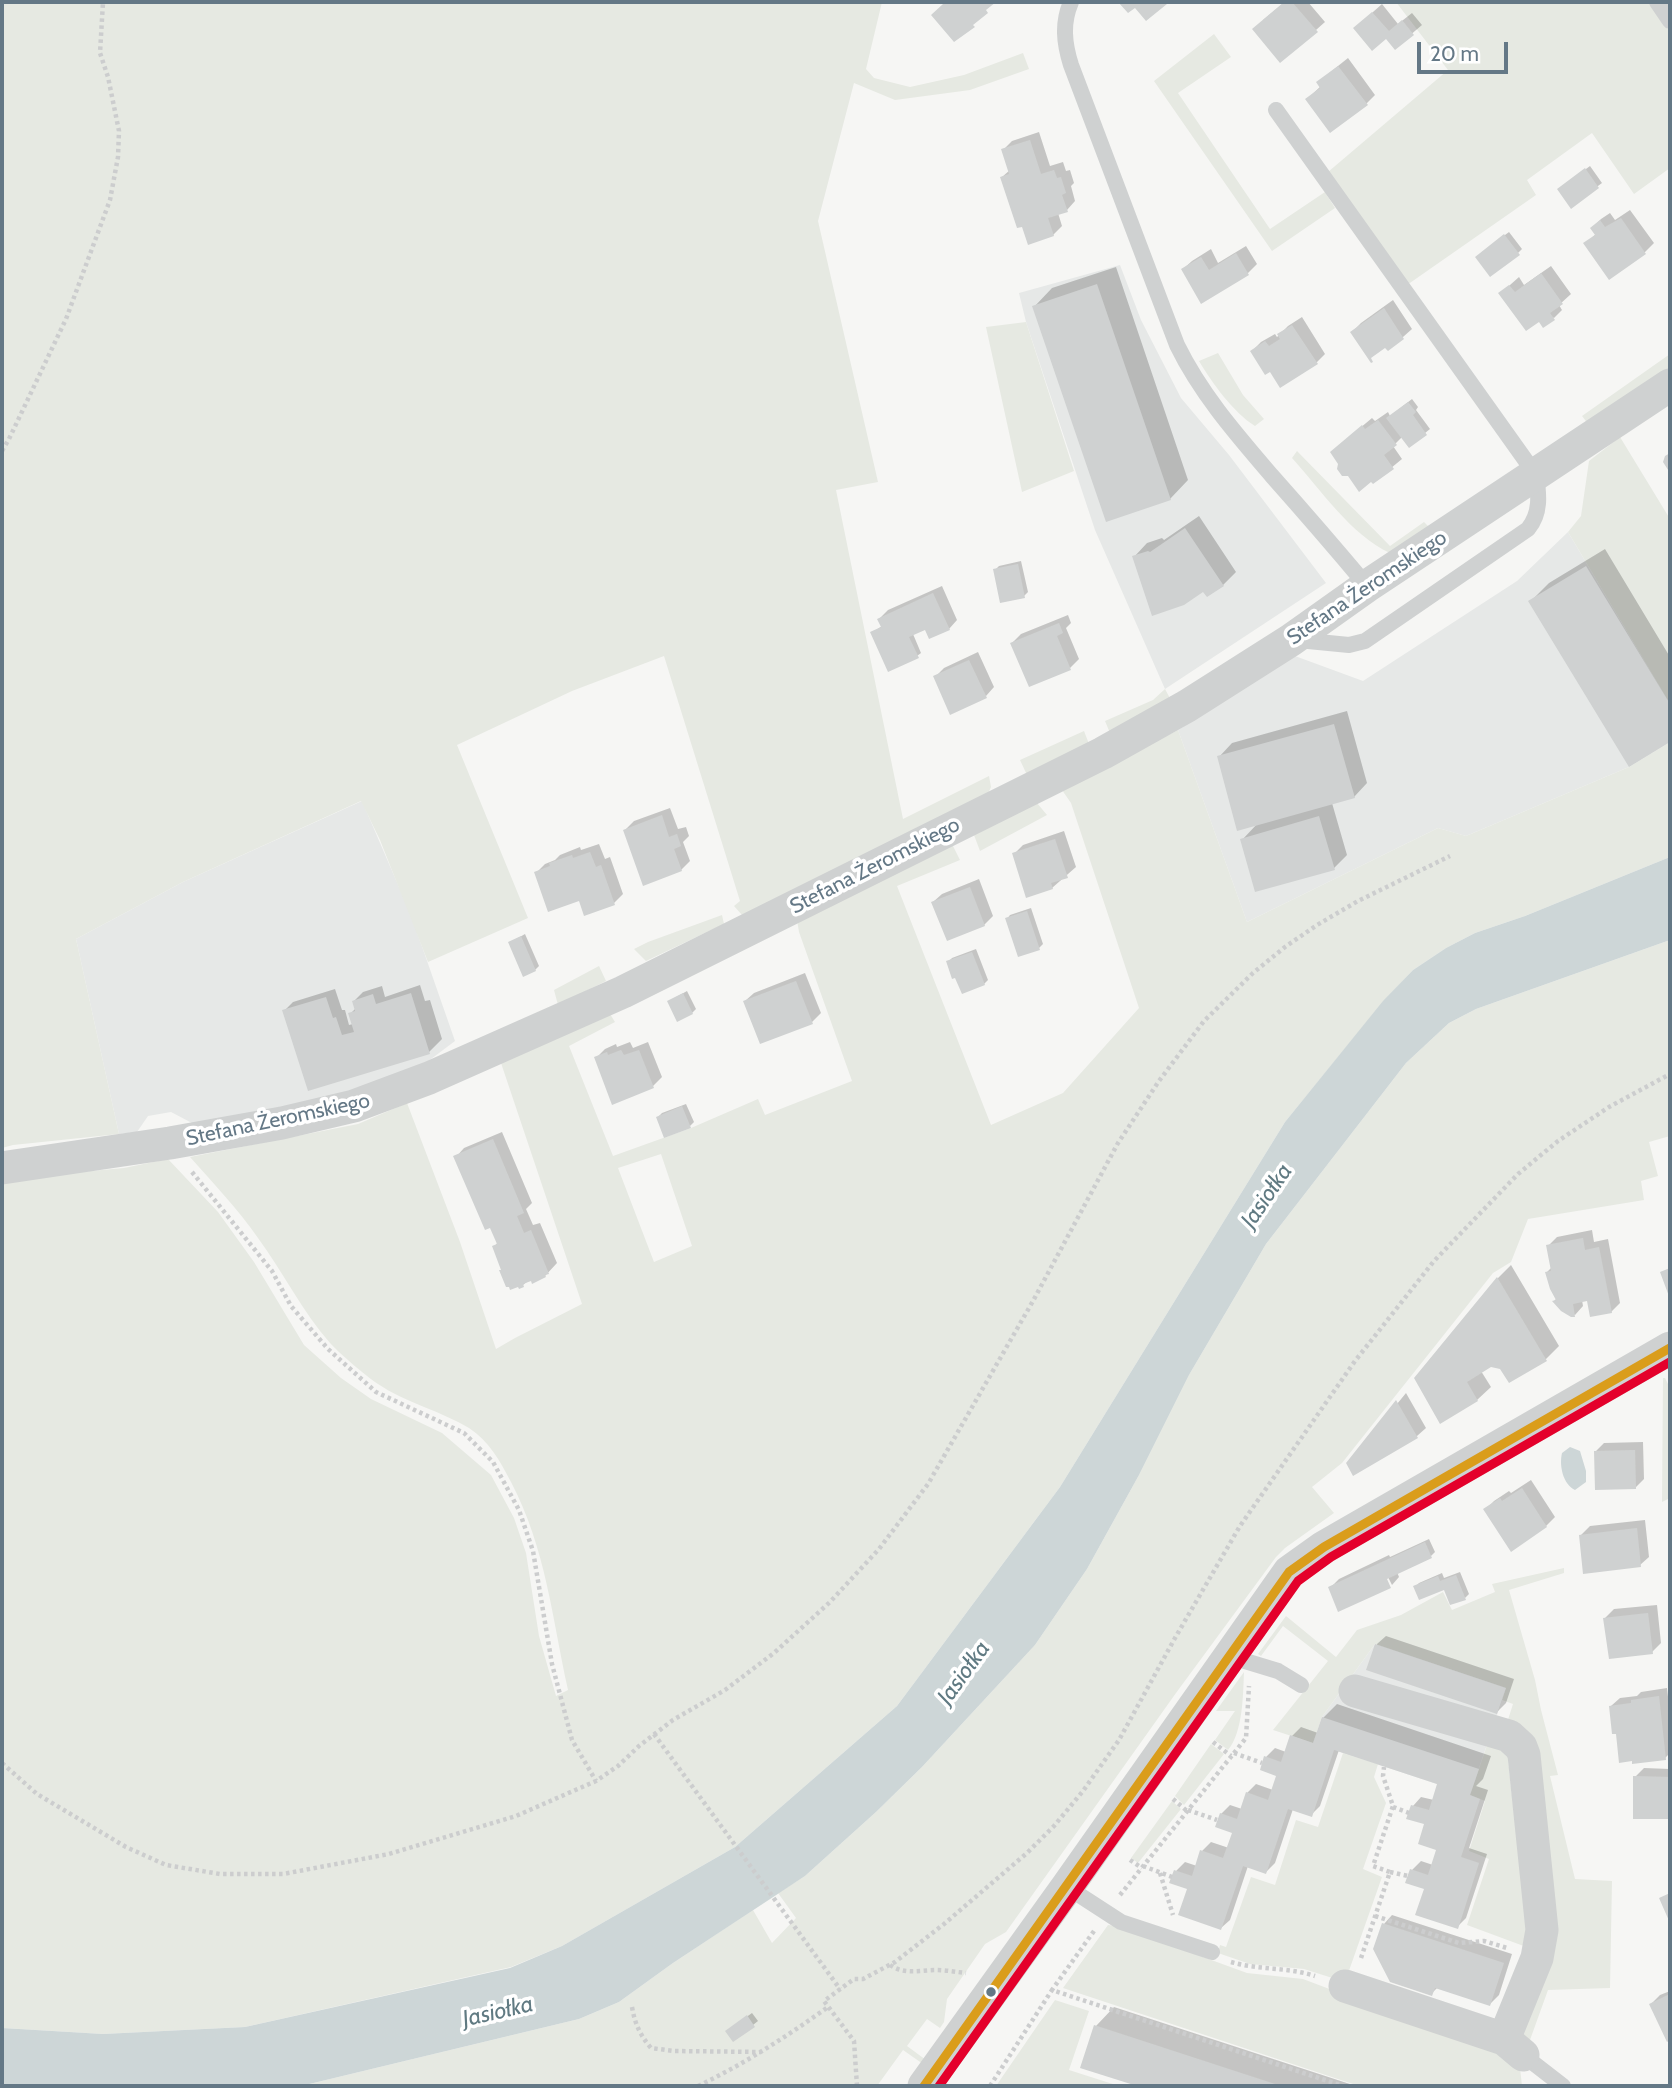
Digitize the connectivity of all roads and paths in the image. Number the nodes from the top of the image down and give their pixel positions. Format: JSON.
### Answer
{"nodes":[{"id":1,"x":103,"y":2,"type":"edge"},
{"id":2,"x":1071,"y":2,"type":"edge"},
{"id":3,"x":1657,"y":2,"type":"edge"},
{"id":4,"x":1670,"y":22,"type":"edge"},
{"id":5,"x":1276,"y":110,"type":"dead end"},
{"id":6,"x":1670,"y":385,"type":"edge"},
{"id":7,"x":2,"y":451,"type":"edge"},
{"id":8,"x":1536,"y":475,"type":"junction"},
{"id":9,"x":1367,"y":586,"type":"junction"},
{"id":10,"x":1292,"y":640,"type":"junction"},
{"id":11,"x":1450,"y":856,"type":"dead end"},
{"id":12,"x":1670,"y":1074,"type":"edge"},
{"id":13,"x":170,"y":1143,"type":"junction"},
{"id":14,"x":2,"y":1168,"type":"edge"},
{"id":15,"x":1670,"y":1348,"type":"edge"},
{"id":16,"x":1242,"y":1658,"type":"junction"},
{"id":17,"x":1301,"y":1685,"type":"dead end"},
{"id":18,"x":1355,"y":1691,"type":"dead end"},
{"id":19,"x":654,"y":1734,"type":"junction"},
{"id":20,"x":1213,"y":1742,"type":"dead end"},
{"id":21,"x":1232,"y":1754,"type":"junction"},
{"id":22,"x":2,"y":1763,"type":"edge"},
{"id":23,"x":1262,"y":1763,"type":"dead end"},
{"id":24,"x":1384,"y":1766,"type":"dead end"},
{"id":25,"x":596,"y":1781,"type":"junction"},
{"id":26,"x":1173,"y":1799,"type":"dead end"},
{"id":27,"x":1392,"y":1807,"type":"junction"},
{"id":28,"x":1188,"y":1811,"type":"junction"},
{"id":29,"x":1409,"y":1813,"type":"dead end"},
{"id":30,"x":1217,"y":1820,"type":"dead end"},
{"id":31,"x":1130,"y":1860,"type":"dead end"},
{"id":32,"x":1142,"y":1867,"type":"junction"},
{"id":33,"x":1160,"y":1872,"type":"junction"},
{"id":34,"x":1390,"y":1872,"type":"junction"},
{"id":35,"x":1408,"y":1875,"type":"dead end"},
{"id":36,"x":1172,"y":1877,"type":"dead end"},
{"id":37,"x":1067,"y":1887,"type":"junction"},
{"id":38,"x":1106,"y":1914,"type":"junction"},
{"id":39,"x":1376,"y":1916,"type":"junction"},
{"id":40,"x":1180,"y":1942,"type":"junction"},
{"id":41,"x":1212,"y":1952,"type":"joint"},
{"id":42,"x":1537,"y":1958,"type":"junction"},
{"id":43,"x":890,"y":1965,"type":"junction"},
{"id":44,"x":970,"y":1973,"type":"dead end"},
{"id":45,"x":1348,"y":1987,"type":"junction"},
{"id":46,"x":840,"y":1989,"type":"junction"},
{"id":47,"x":1052,"y":1990,"type":"junction"},
{"id":48,"x":632,"y":2007,"type":"dead end"},
{"id":49,"x":828,"y":2007,"type":"junction"},
{"id":50,"x":1513,"y":2047,"type":"junction"},
{"id":51,"x":761,"y":2052,"type":"junction"},
{"id":52,"x":698,"y":2086,"type":"edge"},
{"id":53,"x":857,"y":2086,"type":"edge"},
{"id":54,"x":924,"y":2086,"type":"edge"},
{"id":55,"x":990,"y":2086,"type":"edge"},
{"id":56,"x":1343,"y":2086,"type":"edge"},
{"id":57,"x":1563,"y":2086,"type":"edge"}],
"edges":[{"from":1,"to":7,"type":"path"},
{"from":2,"to":9,"type":"lane"},
{"from":3,"to":4,"type":"lane"},
{"from":5,"to":8,"type":"lane"},
{"from":6,"to":8,"type":"street","name":"Stefana Żeromskiego"},
{"from":8,"to":9,"type":"street","name":"Stefana Żeromskiego"},
{"from":8,"to":10,"type":"lane"},
{"from":9,"to":10,"type":"street","name":"Stefana Żeromskiego"},
{"from":10,"to":13,"type":"street","name":"Stefana Żeromskiego"},
{"from":11,"to":19,"type":"path"},
{"from":12,"to":43,"type":"path"},
{"from":13,"to":14,"type":"street","name":"Stefana Żeromskiego"},
{"from":13,"to":25,"type":"path"},
{"from":15,"to":16,"type":"street"},
{"from":16,"to":17,"type":"lane"},
{"from":16,"to":21,"type":"path"},
{"from":16,"to":37,"type":"street"},
{"from":18,"to":42,"type":"street"},
{"from":19,"to":25,"type":"path"},
{"from":19,"to":46,"type":"path"},
{"from":20,"to":21,"type":"path"},
{"from":21,"to":23,"type":"path"},
{"from":21,"to":28,"type":"path"},
{"from":22,"to":25,"type":"path"},
{"from":24,"to":27,"type":"path"},
{"from":26,"to":28,"type":"path"},
{"from":27,"to":29,"type":"path"},
{"from":27,"to":34,"type":"path"},
{"from":28,"to":30,"type":"path"},
{"from":28,"to":32,"type":"path"},
{"from":31,"to":32,"type":"path"},
{"from":32,"to":33,"type":"path"},
{"from":32,"to":38,"type":"path"},
{"from":33,"to":36,"type":"path"},
{"from":33,"to":40,"type":"path"},
{"from":34,"to":35,"type":"path"},
{"from":34,"to":39,"type":"path"},
{"from":37,"to":38,"type":"lane"},
{"from":37,"to":54,"type":"street"},
{"from":38,"to":40,"type":"lane"},
{"from":38,"to":47,"type":"path"},
{"from":39,"to":42,"type":"path"},
{"from":39,"to":45,"type":"path"},
{"from":40,"to":41,"type":"lane"},
{"from":41,"to":45,"type":"path"},
{"from":42,"to":50,"type":"street"},
{"from":43,"to":44,"type":"path"},
{"from":43,"to":46,"type":"path"},
{"from":45,"to":50,"type":"street"},
{"from":46,"to":49,"type":"path"},
{"from":47,"to":55,"type":"path"},
{"from":47,"to":56,"type":"path"},
{"from":48,"to":51,"type":"path"},
{"from":49,"to":51,"type":"path"},
{"from":49,"to":53,"type":"path"},
{"from":50,"to":57,"type":"lane"},
{"from":51,"to":52,"type":"path"}]}
